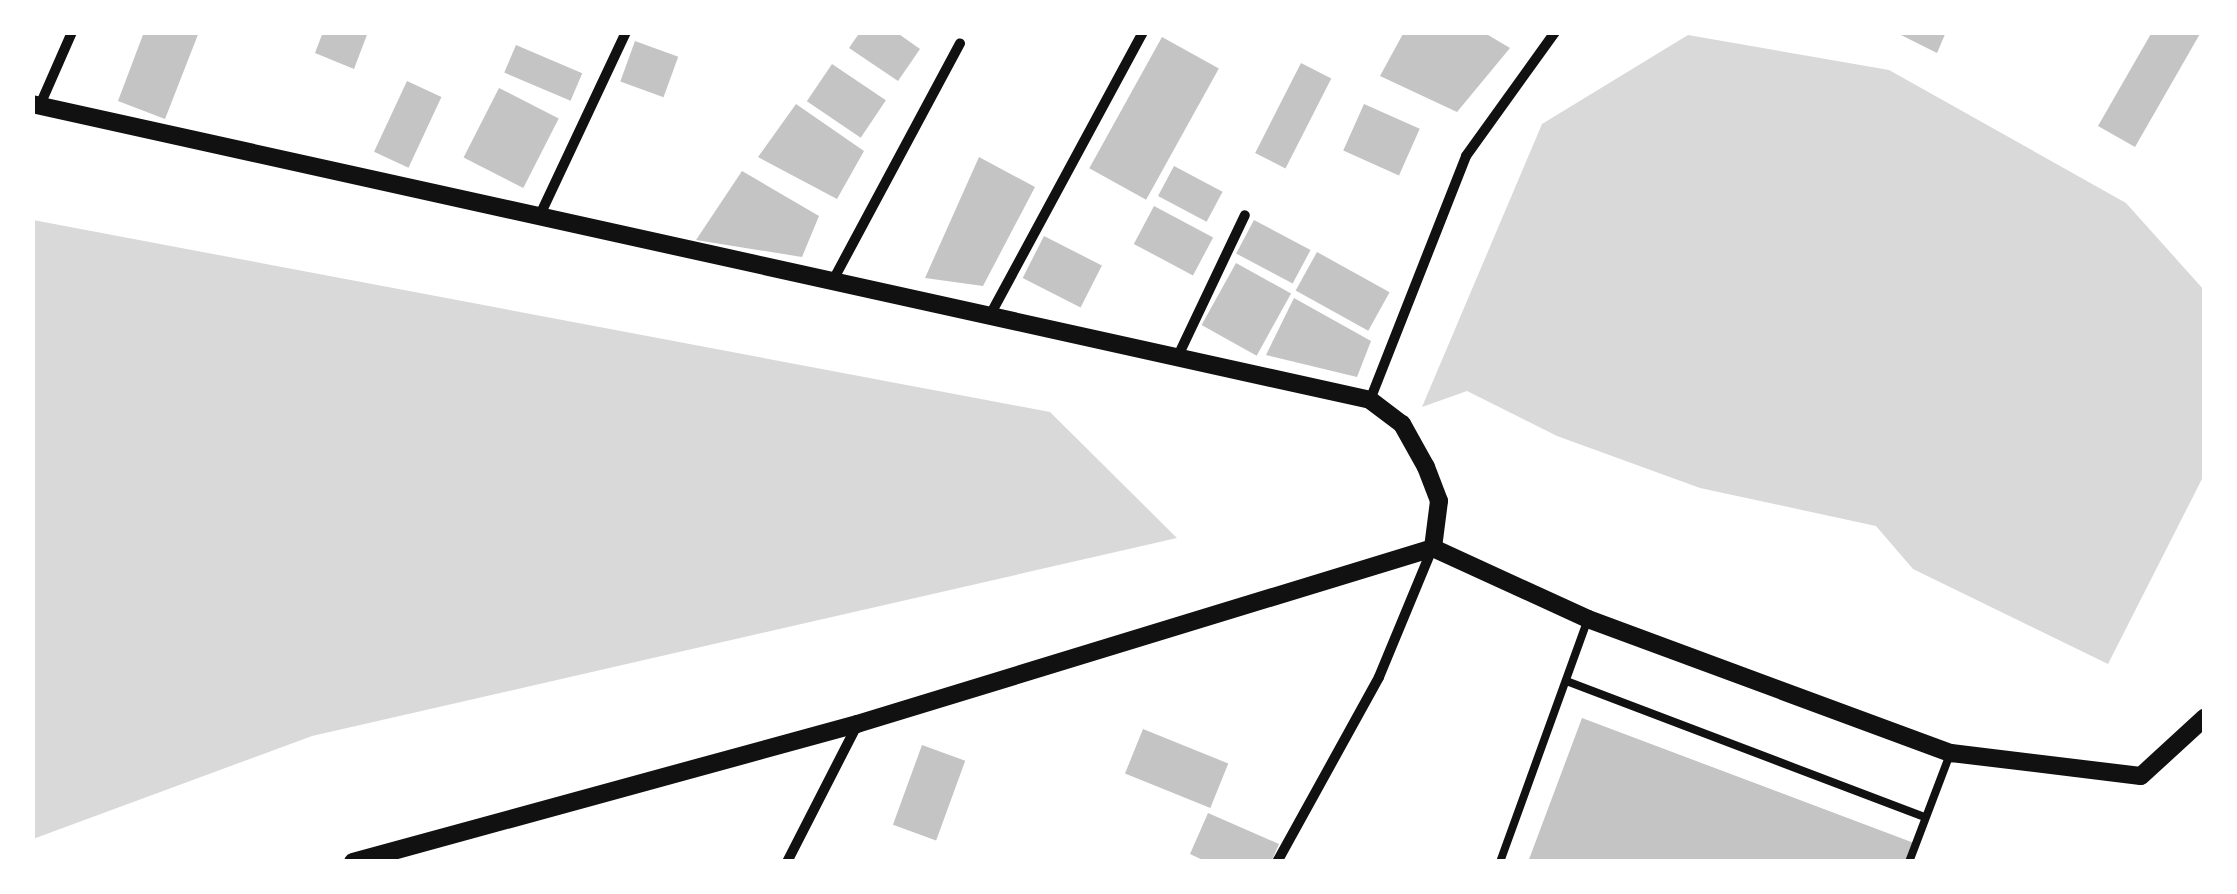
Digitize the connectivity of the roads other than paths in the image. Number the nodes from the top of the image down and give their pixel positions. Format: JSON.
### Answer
{"nodes":[{"id":1,"x":72,"y":32,"type":"edge"},
{"id":2,"x":626,"y":32,"type":"edge"},
{"id":3,"x":1144,"y":32,"type":"edge"},
{"id":4,"x":1554,"y":32,"type":"edge"},
{"id":5,"x":960,"y":43,"type":"dead end"},
{"id":6,"x":36,"y":105,"type":"edge"},
{"id":7,"x":1245,"y":215,"type":"dead end"},
{"id":8,"x":539,"y":217,"type":"junction"},
{"id":9,"x":831,"y":284,"type":"junction"},
{"id":10,"x":988,"y":318,"type":"junction"},
{"id":11,"x":1176,"y":358,"type":"junction"},
{"id":12,"x":1370,"y":400,"type":"junction"},
{"id":13,"x":1433,"y":548,"type":"junction"},
{"id":14,"x":1588,"y":619,"type":"junction"},
{"id":15,"x":1570,"y":682,"type":"junction"},
{"id":16,"x":2204,"y":718,"type":"edge"},
{"id":17,"x":857,"y":724,"type":"junction"},
{"id":18,"x":1950,"y":753,"type":"junction"},
{"id":19,"x":1925,"y":817,"type":"junction"},
{"id":20,"x":353,"y":862,"type":"edge"},
{"id":21,"x":787,"y":862,"type":"edge"},
{"id":22,"x":1278,"y":862,"type":"edge"},
{"id":23,"x":1500,"y":862,"type":"edge"},
{"id":24,"x":1909,"y":862,"type":"edge"}],
"edges":[{"from":1,"to":6,"type":"street"},
{"from":2,"to":8,"type":"street"},
{"from":3,"to":10,"type":"street"},
{"from":4,"to":12,"type":"street"},
{"from":5,"to":9,"type":"street"},
{"from":6,"to":8,"type":"street"},
{"from":7,"to":11,"type":"street"},
{"from":8,"to":9,"type":"street"},
{"from":9,"to":10,"type":"street"},
{"from":10,"to":11,"type":"street"},
{"from":11,"to":12,"type":"street"},
{"from":12,"to":13,"type":"street"},
{"from":13,"to":14,"type":"street"},
{"from":13,"to":17,"type":"street"},
{"from":13,"to":22,"type":"street"},
{"from":14,"to":15,"type":"lane"},
{"from":14,"to":18,"type":"street"},
{"from":15,"to":19,"type":"lane"},
{"from":15,"to":23,"type":"lane"},
{"from":16,"to":18,"type":"street"},
{"from":17,"to":20,"type":"street"},
{"from":17,"to":21,"type":"street"},
{"from":18,"to":19,"type":"lane"},
{"from":19,"to":24,"type":"lane"}]}
